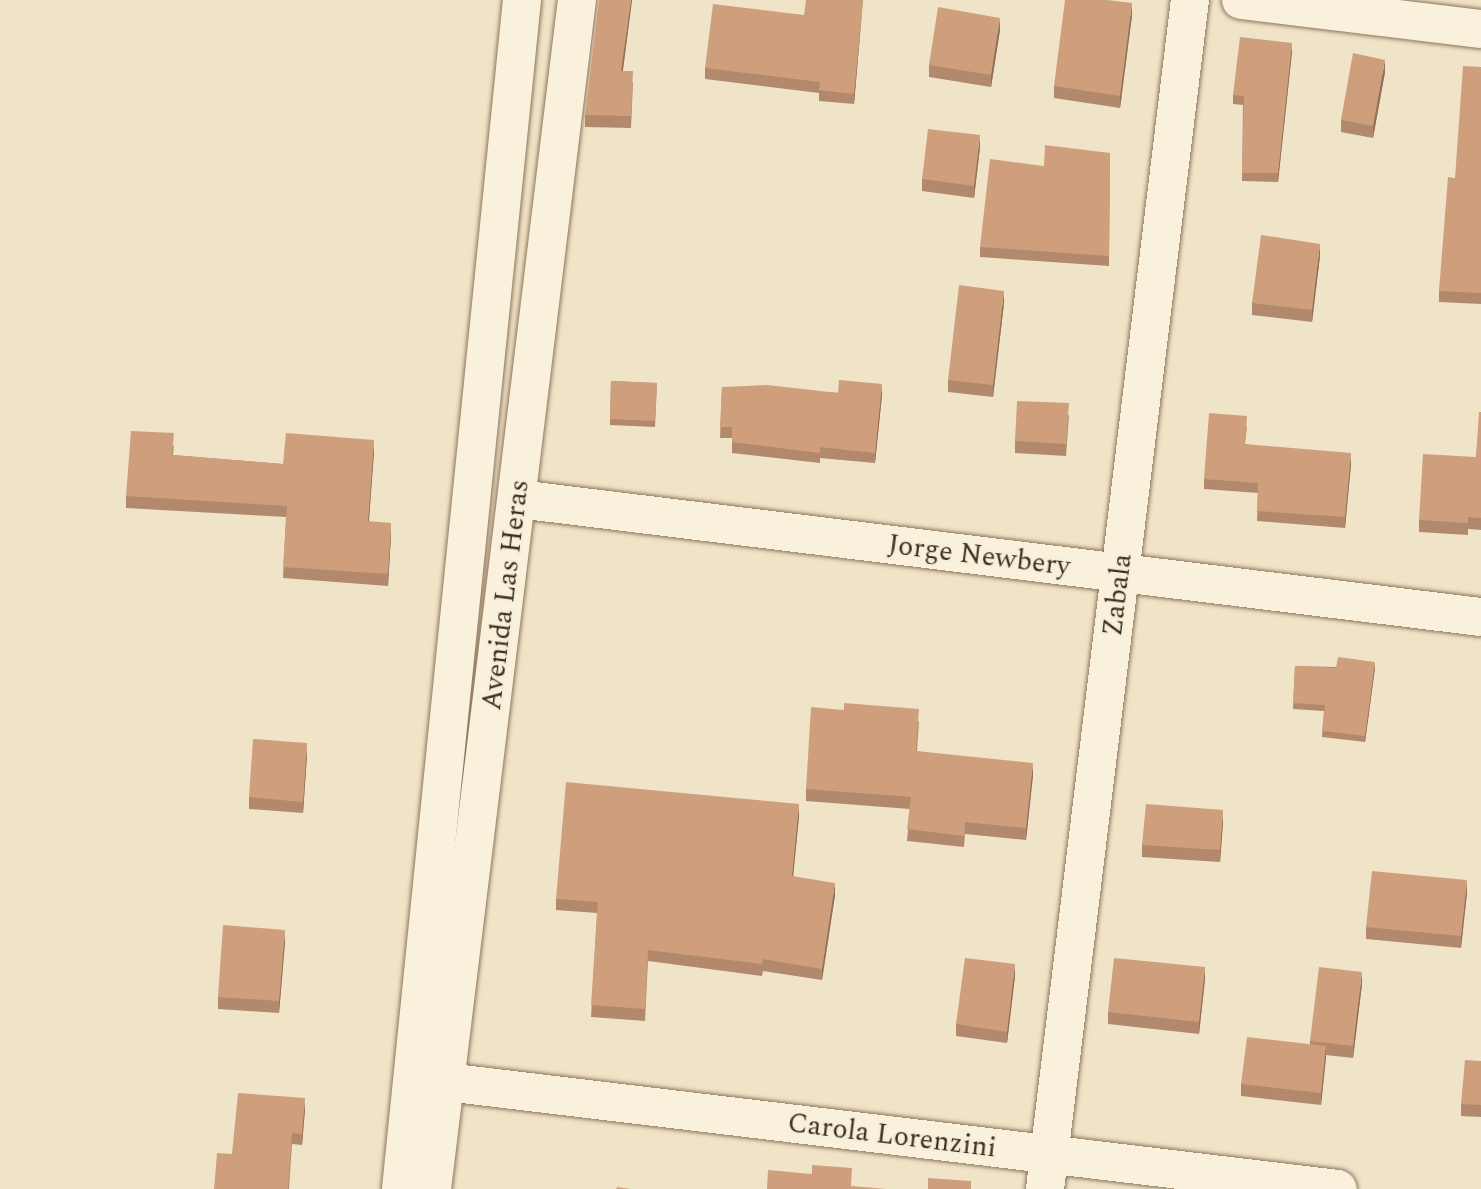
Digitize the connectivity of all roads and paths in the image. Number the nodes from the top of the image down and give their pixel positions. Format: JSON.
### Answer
{"nodes":[{"id":1,"x":522,"y":0,"type":"edge"},
{"id":2,"x":577,"y":0,"type":"edge"},
{"id":3,"x":1190,"y":0,"type":"edge"},
{"id":4,"x":1241,"y":0,"type":"edge"},
{"id":5,"x":1481,"y":29,"type":"edge"},
{"id":6,"x":518,"y":499,"type":"junction"},
{"id":7,"x":1121,"y":574,"type":"junction"},
{"id":8,"x":1481,"y":617,"type":"edge"},
{"id":9,"x":446,"y":1082,"type":"junction"},
{"id":10,"x":1047,"y":1172,"type":"edge"},
{"id":11,"x":401,"y":1189,"type":"edge"},
{"id":12,"x":432,"y":1189,"type":"edge"},
{"id":13,"x":1338,"y":1189,"type":"edge"}],
"edges":[{"from":1,"to":11,"type":"street","name":"Avenida Las Heras"},
{"from":2,"to":6,"type":"street","name":"Avenida Las Heras"},
{"from":3,"to":7,"type":"street","name":"Zabala"},
{"from":4,"to":5,"type":"street"},
{"from":6,"to":7,"type":"street","name":"Jorge Newbery"},
{"from":6,"to":9,"type":"street","name":"Avenida Las Heras"},
{"from":7,"to":8,"type":"street","name":"Jorge Newbery"},
{"from":7,"to":10,"type":"street","name":"Zabala"},
{"from":9,"to":10,"type":"street","name":"Carola Lorenzini"},
{"from":9,"to":12,"type":"street","name":"Avenida Las Heras"},
{"from":10,"to":13,"type":"street","name":"Carola Lorenzini"}]}
